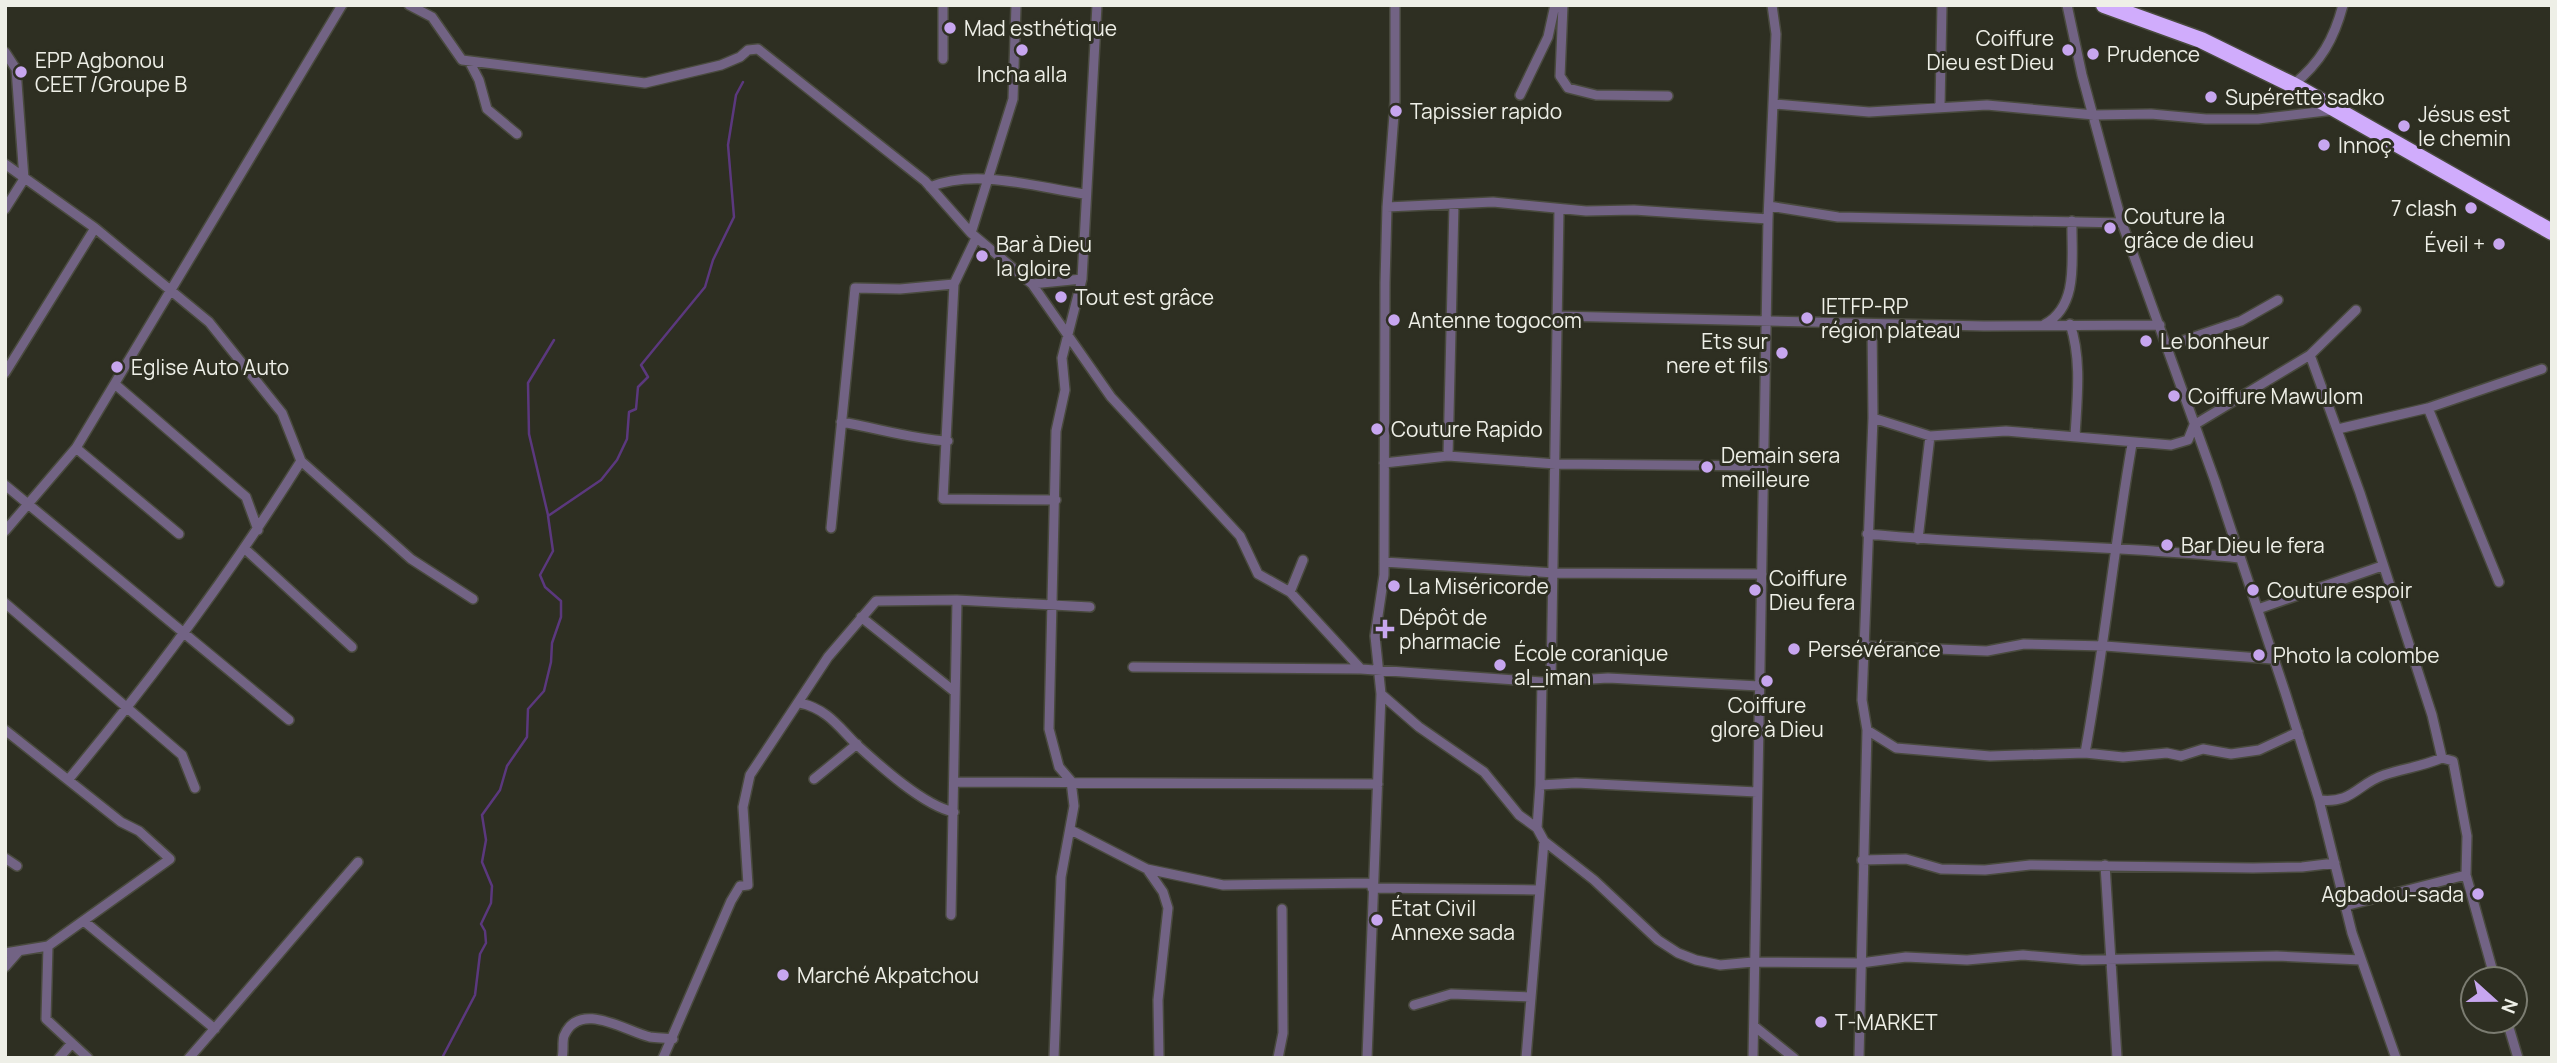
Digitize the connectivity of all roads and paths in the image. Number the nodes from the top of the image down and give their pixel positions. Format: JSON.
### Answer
{"nodes":[{"id":1,"x":342,"y":5,"type":"edge"},
{"id":2,"x":409,"y":5,"type":"edge"},
{"id":3,"x":943,"y":5,"type":"edge"},
{"id":4,"x":1016,"y":5,"type":"edge"},
{"id":5,"x":1097,"y":5,"type":"edge"},
{"id":6,"x":1395,"y":5,"type":"edge"},
{"id":7,"x":1555,"y":5,"type":"edge"},
{"id":8,"x":1563,"y":5,"type":"edge"},
{"id":9,"x":1772,"y":5,"type":"edge"},
{"id":10,"x":1942,"y":5,"type":"edge"},
{"id":11,"x":2067,"y":5,"type":"edge"},
{"id":12,"x":2104,"y":5,"type":"edge"},
{"id":13,"x":2343,"y":5,"type":"edge"},
{"id":14,"x":5,"y":52,"type":"edge"},
{"id":15,"x":943,"y":59,"type":"dead end"},
{"id":16,"x":469,"y":61,"type":"junction"},
{"id":17,"x":2293,"y":85,"type":"junction"},
{"id":18,"x":1520,"y":95,"type":"dead end"},
{"id":19,"x":1668,"y":96,"type":"dead end"},
{"id":20,"x":1774,"y":104,"type":"junction"},
{"id":21,"x":1940,"y":106,"type":"junction"},
{"id":22,"x":2336,"y":109,"type":"junction"},
{"id":23,"x":2094,"y":115,"type":"junction"},
{"id":24,"x":517,"y":134,"type":"dead end"},
{"id":25,"x":5,"y":164,"type":"edge"},
{"id":26,"x":24,"y":179,"type":"junction"},
{"id":27,"x":986,"y":180,"type":"junction"},
{"id":28,"x":930,"y":187,"type":"junction"},
{"id":29,"x":1084,"y":194,"type":"junction"},
{"id":30,"x":1454,"y":204,"type":"junction"},
{"id":31,"x":1387,"y":206,"type":"junction"},
{"id":32,"x":1769,"y":206,"type":"junction"},
{"id":33,"x":5,"y":209,"type":"edge"},
{"id":34,"x":1559,"y":209,"type":"junction"},
{"id":35,"x":1768,"y":219,"type":"junction"},
{"id":36,"x":2072,"y":221,"type":"junction"},
{"id":37,"x":2122,"y":223,"type":"junction"},
{"id":38,"x":95,"y":228,"type":"junction"},
{"id":39,"x":2552,"y":232,"type":"edge"},
{"id":40,"x":974,"y":235,"type":"junction"},
{"id":41,"x":1082,"y":279,"type":"junction"},
{"id":42,"x":954,"y":284,"type":"junction"},
{"id":43,"x":1032,"y":284,"type":"junction"},
{"id":44,"x":172,"y":291,"type":"junction"},
{"id":45,"x":2278,"y":300,"type":"dead end"},
{"id":46,"x":2356,"y":310,"type":"dead end"},
{"id":47,"x":1558,"y":316,"type":"junction"},
{"id":48,"x":1768,"y":322,"type":"junction"},
{"id":49,"x":1872,"y":324,"type":"junction"},
{"id":50,"x":2070,"y":324,"type":"junction"},
{"id":51,"x":2042,"y":325,"type":"junction"},
{"id":52,"x":2160,"y":325,"type":"junction"},
{"id":53,"x":1066,"y":334,"type":"junction"},
{"id":54,"x":2167,"y":346,"type":"junction"},
{"id":55,"x":2310,"y":355,"type":"junction"},
{"id":56,"x":2542,"y":369,"type":"dead end"},
{"id":57,"x":5,"y":373,"type":"edge"},
{"id":58,"x":116,"y":385,"type":"junction"},
{"id":59,"x":2428,"y":408,"type":"junction"},
{"id":60,"x":1873,"y":418,"type":"junction"},
{"id":61,"x":841,"y":422,"type":"junction"},
{"id":62,"x":2194,"y":425,"type":"junction"},
{"id":63,"x":2338,"y":429,"type":"junction"},
{"id":64,"x":1930,"y":436,"type":"junction"},
{"id":65,"x":2075,"y":436,"type":"junction"},
{"id":66,"x":948,"y":441,"type":"junction"},
{"id":67,"x":2132,"y":444,"type":"junction"},
{"id":68,"x":76,"y":448,"type":"junction"},
{"id":69,"x":1448,"y":456,"type":"junction"},
{"id":70,"x":301,"y":461,"type":"junction"},
{"id":71,"x":1384,"y":463,"type":"junction"},
{"id":72,"x":1556,"y":464,"type":"junction"},
{"id":73,"x":1765,"y":466,"type":"junction"},
{"id":74,"x":5,"y":485,"type":"edge"},
{"id":75,"x":1056,"y":500,"type":"junction"},
{"id":76,"x":29,"y":506,"type":"junction"},
{"id":77,"x":831,"y":528,"type":"dead end"},
{"id":78,"x":258,"y":530,"type":"junction"},
{"id":79,"x":5,"y":531,"type":"edge"},
{"id":80,"x":179,"y":534,"type":"dead end"},
{"id":81,"x":1867,"y":534,"type":"junction"},
{"id":82,"x":1918,"y":539,"type":"junction"},
{"id":83,"x":244,"y":548,"type":"junction"},
{"id":84,"x":2113,"y":550,"type":"junction"},
{"id":85,"x":2239,"y":558,"type":"junction"},
{"id":86,"x":1303,"y":560,"type":"dead end"},
{"id":87,"x":1384,"y":562,"type":"junction"},
{"id":88,"x":2382,"y":566,"type":"junction"},
{"id":89,"x":1554,"y":573,"type":"junction"},
{"id":90,"x":1762,"y":574,"type":"junction"},
{"id":91,"x":2499,"y":582,"type":"dead end"},
{"id":92,"x":1290,"y":592,"type":"junction"},
{"id":93,"x":473,"y":599,"type":"dead end"},
{"id":94,"x":957,"y":600,"type":"junction"},
{"id":95,"x":5,"y":603,"type":"edge"},
{"id":96,"x":1052,"y":606,"type":"junction"},
{"id":97,"x":1090,"y":607,"type":"dead end"},
{"id":98,"x":2258,"y":609,"type":"junction"},
{"id":99,"x":861,"y":617,"type":"junction"},
{"id":100,"x":182,"y":632,"type":"junction"},
{"id":101,"x":1864,"y":646,"type":"junction"},
{"id":102,"x":2105,"y":646,"type":"junction"},
{"id":103,"x":352,"y":648,"type":"dead end"},
{"id":104,"x":2272,"y":659,"type":"junction"},
{"id":105,"x":1133,"y":667,"type":"dead end"},
{"id":106,"x":1361,"y":668,"type":"junction"},
{"id":107,"x":1377,"y":670,"type":"junction"},
{"id":108,"x":1546,"y":682,"type":"junction"},
{"id":109,"x":1759,"y":686,"type":"junction"},
{"id":110,"x":955,"y":692,"type":"junction"},
{"id":111,"x":1381,"y":694,"type":"junction"},
{"id":112,"x":800,"y":703,"type":"junction"},
{"id":113,"x":129,"y":706,"type":"junction"},
{"id":114,"x":289,"y":720,"type":"dead end"},
{"id":115,"x":5,"y":730,"type":"edge"},
{"id":116,"x":1867,"y":730,"type":"junction"},
{"id":117,"x":2298,"y":732,"type":"junction"},
{"id":118,"x":857,"y":744,"type":"junction"},
{"id":119,"x":2085,"y":753,"type":"junction"},
{"id":120,"x":2442,"y":758,"type":"junction"},
{"id":121,"x":814,"y":779,"type":"dead end"},
{"id":122,"x":68,"y":780,"type":"junction"},
{"id":123,"x":1071,"y":781,"type":"junction"},
{"id":124,"x":956,"y":782,"type":"junction"},
{"id":125,"x":1378,"y":784,"type":"junction"},
{"id":126,"x":1540,"y":785,"type":"junction"},
{"id":127,"x":195,"y":788,"type":"dead end"},
{"id":128,"x":1757,"y":792,"type":"junction"},
{"id":129,"x":2319,"y":800,"type":"junction"},
{"id":130,"x":954,"y":812,"type":"junction"},
{"id":131,"x":1537,"y":828,"type":"junction"},
{"id":132,"x":1071,"y":830,"type":"junction"},
{"id":133,"x":1544,"y":841,"type":"junction"},
{"id":134,"x":5,"y":858,"type":"edge"},
{"id":135,"x":1862,"y":860,"type":"junction"},
{"id":136,"x":358,"y":862,"type":"dead end"},
{"id":137,"x":2335,"y":863,"type":"junction"},
{"id":138,"x":2105,"y":865,"type":"junction"},
{"id":139,"x":17,"y":866,"type":"dead end"},
{"id":140,"x":1147,"y":869,"type":"junction"},
{"id":141,"x":2466,"y":875,"type":"junction"},
{"id":142,"x":1373,"y":885,"type":"junction"},
{"id":143,"x":1538,"y":890,"type":"junction"},
{"id":144,"x":2345,"y":906,"type":"junction"},
{"id":145,"x":1282,"y":909,"type":"dead end"},
{"id":146,"x":951,"y":915,"type":"dead end"},
{"id":147,"x":85,"y":922,"type":"junction"},
{"id":148,"x":48,"y":946,"type":"junction"},
{"id":149,"x":19,"y":951,"type":"junction"},
{"id":150,"x":5,"y":953,"type":"edge"},
{"id":151,"x":2113,"y":959,"type":"junction"},
{"id":152,"x":2361,"y":960,"type":"junction"},
{"id":153,"x":1753,"y":962,"type":"junction"},
{"id":154,"x":1861,"y":962,"type":"junction"},
{"id":155,"x":2491,"y":965,"type":"edge"},
{"id":156,"x":5,"y":967,"type":"edge"},
{"id":157,"x":1530,"y":997,"type":"junction"},
{"id":158,"x":1414,"y":1005,"type":"dead end"},
{"id":159,"x":1754,"y":1026,"type":"junction"},
{"id":160,"x":215,"y":1029,"type":"junction"},
{"id":161,"x":2511,"y":1035,"type":"edge"},
{"id":162,"x":673,"y":1039,"type":"junction"},
{"id":163,"x":72,"y":1043,"type":"junction"},
{"id":164,"x":59,"y":1058,"type":"edge"},
{"id":165,"x":88,"y":1058,"type":"edge"},
{"id":166,"x":189,"y":1058,"type":"edge"},
{"id":167,"x":562,"y":1058,"type":"edge"},
{"id":168,"x":663,"y":1058,"type":"edge"},
{"id":169,"x":1054,"y":1058,"type":"edge"},
{"id":170,"x":1159,"y":1058,"type":"edge"},
{"id":171,"x":1278,"y":1058,"type":"edge"},
{"id":172,"x":1367,"y":1058,"type":"edge"},
{"id":173,"x":1526,"y":1058,"type":"edge"},
{"id":174,"x":1753,"y":1058,"type":"edge"},
{"id":175,"x":1794,"y":1058,"type":"edge"},
{"id":176,"x":1859,"y":1058,"type":"edge"},
{"id":177,"x":2117,"y":1058,"type":"edge"},
{"id":178,"x":2396,"y":1058,"type":"edge"},
{"id":179,"x":2518,"y":1058,"type":"edge"}],
"edges":[{"from":1,"to":44,"type":"street"},
{"from":2,"to":16,"type":"street"},
{"from":3,"to":15,"type":"street"},
{"from":4,"to":27,"type":"street"},
{"from":5,"to":29,"type":"street"},
{"from":6,"to":31,"type":"street"},
{"from":7,"to":18,"type":"street"},
{"from":8,"to":19,"type":"street"},
{"from":9,"to":20,"type":"street"},
{"from":10,"to":21,"type":"street"},
{"from":11,"to":23,"type":"street"},
{"from":12,"to":17,"type":"highway"},
{"from":13,"to":17,"type":"street"},
{"from":14,"to":26,"type":"street"},
{"from":16,"to":24,"type":"street"},
{"from":16,"to":28,"type":"street"},
{"from":17,"to":22,"type":"highway"},
{"from":20,"to":21,"type":"street"},
{"from":20,"to":32,"type":"street"},
{"from":21,"to":23,"type":"street"},
{"from":22,"to":23,"type":"street"},
{"from":22,"to":39,"type":"highway"},
{"from":23,"to":37,"type":"street"},
{"from":25,"to":26,"type":"street"},
{"from":26,"to":33,"type":"street"},
{"from":26,"to":38,"type":"street"},
{"from":27,"to":28,"type":"street"},
{"from":27,"to":29,"type":"street"},
{"from":27,"to":40,"type":"street"},
{"from":28,"to":40,"type":"street"},
{"from":29,"to":41,"type":"street"},
{"from":30,"to":31,"type":"street"},
{"from":30,"to":34,"type":"street"},
{"from":30,"to":69,"type":"street"},
{"from":31,"to":71,"type":"street"},
{"from":32,"to":35,"type":"street"},
{"from":32,"to":36,"type":"street"},
{"from":34,"to":35,"type":"street"},
{"from":34,"to":47,"type":"street"},
{"from":35,"to":48,"type":"street"},
{"from":36,"to":37,"type":"street"},
{"from":36,"to":51,"type":"street"},
{"from":37,"to":52,"type":"street"},
{"from":38,"to":44,"type":"street"},
{"from":38,"to":57,"type":"street"},
{"from":40,"to":42,"type":"street"},
{"from":40,"to":43,"type":"street"},
{"from":41,"to":43,"type":"street"},
{"from":41,"to":53,"type":"street"},
{"from":42,"to":61,"type":"street"},
{"from":42,"to":66,"type":"street"},
{"from":43,"to":53,"type":"street"},
{"from":44,"to":58,"type":"street"},
{"from":44,"to":70,"type":"street"},
{"from":45,"to":54,"type":"street"},
{"from":46,"to":55,"type":"street"},
{"from":47,"to":48,"type":"street"},
{"from":47,"to":72,"type":"street"},
{"from":48,"to":49,"type":"street"},
{"from":48,"to":73,"type":"street"},
{"from":49,"to":51,"type":"street"},
{"from":49,"to":60,"type":"street"},
{"from":50,"to":51,"type":"street"},
{"from":50,"to":52,"type":"street"},
{"from":50,"to":65,"type":"street"},
{"from":52,"to":54,"type":"street"},
{"from":53,"to":75,"type":"street"},
{"from":53,"to":92,"type":"street"},
{"from":54,"to":62,"type":"street"},
{"from":55,"to":62,"type":"street"},
{"from":55,"to":63,"type":"street"},
{"from":56,"to":59,"type":"street"},
{"from":58,"to":68,"type":"street"},
{"from":58,"to":78,"type":"street"},
{"from":59,"to":63,"type":"street"},
{"from":59,"to":91,"type":"street"},
{"from":60,"to":64,"type":"street"},
{"from":60,"to":81,"type":"street"},
{"from":61,"to":66,"type":"street"},
{"from":61,"to":77,"type":"street"},
{"from":62,"to":67,"type":"street"},
{"from":62,"to":85,"type":"street"},
{"from":63,"to":88,"type":"street"},
{"from":64,"to":65,"type":"street"},
{"from":64,"to":82,"type":"street"},
{"from":65,"to":67,"type":"street"},
{"from":66,"to":75,"type":"street"},
{"from":67,"to":84,"type":"street"},
{"from":68,"to":76,"type":"street"},
{"from":68,"to":80,"type":"street"},
{"from":69,"to":71,"type":"street"},
{"from":69,"to":72,"type":"street"},
{"from":70,"to":78,"type":"street"},
{"from":70,"to":93,"type":"street"},
{"from":71,"to":87,"type":"street"},
{"from":72,"to":73,"type":"street"},
{"from":72,"to":89,"type":"street"},
{"from":73,"to":90,"type":"street"},
{"from":74,"to":76,"type":"street"},
{"from":75,"to":96,"type":"street"},
{"from":76,"to":79,"type":"street"},
{"from":76,"to":100,"type":"street"},
{"from":78,"to":83,"type":"street"},
{"from":81,"to":82,"type":"street"},
{"from":81,"to":101,"type":"street"},
{"from":82,"to":84,"type":"street"},
{"from":83,"to":100,"type":"street"},
{"from":83,"to":103,"type":"street"},
{"from":84,"to":85,"type":"street"},
{"from":84,"to":102,"type":"street"},
{"from":85,"to":98,"type":"street"},
{"from":86,"to":92,"type":"street"},
{"from":87,"to":89,"type":"street"},
{"from":87,"to":107,"type":"street"},
{"from":88,"to":98,"type":"street"},
{"from":88,"to":120,"type":"street"},
{"from":89,"to":90,"type":"street"},
{"from":89,"to":108,"type":"street"},
{"from":90,"to":109,"type":"street"},
{"from":92,"to":106,"type":"street"},
{"from":94,"to":96,"type":"street"},
{"from":94,"to":99,"type":"street"},
{"from":94,"to":110,"type":"street"},
{"from":95,"to":113,"type":"street"},
{"from":96,"to":97,"type":"street"},
{"from":96,"to":123,"type":"street"},
{"from":98,"to":104,"type":"street"},
{"from":99,"to":110,"type":"street"},
{"from":99,"to":112,"type":"street"},
{"from":100,"to":113,"type":"street"},
{"from":100,"to":114,"type":"street"},
{"from":101,"to":102,"type":"street"},
{"from":101,"to":116,"type":"street"},
{"from":102,"to":104,"type":"street"},
{"from":102,"to":119,"type":"street"},
{"from":104,"to":117,"type":"street"},
{"from":105,"to":106,"type":"street"},
{"from":106,"to":107,"type":"street"},
{"from":107,"to":108,"type":"street"},
{"from":107,"to":111,"type":"street"},
{"from":108,"to":109,"type":"street"},
{"from":108,"to":126,"type":"street"},
{"from":109,"to":128,"type":"street"},
{"from":110,"to":124,"type":"street"},
{"from":111,"to":125,"type":"street"},
{"from":111,"to":131,"type":"street"},
{"from":112,"to":118,"type":"street"},
{"from":112,"to":162,"type":"street"},
{"from":113,"to":122,"type":"street"},
{"from":113,"to":127,"type":"street"},
{"from":115,"to":122,"type":"street"},
{"from":116,"to":119,"type":"street"},
{"from":116,"to":135,"type":"street"},
{"from":117,"to":119,"type":"street"},
{"from":117,"to":129,"type":"street"},
{"from":118,"to":121,"type":"street"},
{"from":118,"to":130,"type":"street"},
{"from":120,"to":129,"type":"street"},
{"from":120,"to":141,"type":"street"},
{"from":122,"to":147,"type":"street"},
{"from":123,"to":124,"type":"street"},
{"from":123,"to":125,"type":"street"},
{"from":123,"to":132,"type":"street"},
{"from":124,"to":130,"type":"street"},
{"from":125,"to":142,"type":"street"},
{"from":126,"to":128,"type":"street"},
{"from":126,"to":131,"type":"street"},
{"from":128,"to":153,"type":"street"},
{"from":129,"to":137,"type":"street"},
{"from":130,"to":146,"type":"street"},
{"from":131,"to":133,"type":"street"},
{"from":132,"to":140,"type":"street"},
{"from":132,"to":169,"type":"street"},
{"from":133,"to":143,"type":"street"},
{"from":133,"to":153,"type":"street"},
{"from":134,"to":139,"type":"street"},
{"from":135,"to":138,"type":"street"},
{"from":135,"to":154,"type":"street"},
{"from":136,"to":160,"type":"street"},
{"from":137,"to":138,"type":"street"},
{"from":137,"to":144,"type":"street"},
{"from":138,"to":151,"type":"street"},
{"from":140,"to":142,"type":"street"},
{"from":140,"to":170,"type":"street"},
{"from":141,"to":144,"type":"street"},
{"from":141,"to":155,"type":"street"},
{"from":142,"to":143,"type":"street"},
{"from":142,"to":172,"type":"street"},
{"from":143,"to":157,"type":"street"},
{"from":144,"to":152,"type":"street"},
{"from":145,"to":171,"type":"street"},
{"from":147,"to":148,"type":"street"},
{"from":147,"to":160,"type":"street"},
{"from":148,"to":149,"type":"street"},
{"from":148,"to":163,"type":"street"},
{"from":149,"to":150,"type":"street"},
{"from":149,"to":156,"type":"street"},
{"from":151,"to":152,"type":"street"},
{"from":151,"to":154,"type":"street"},
{"from":151,"to":177,"type":"street"},
{"from":152,"to":178,"type":"street"},
{"from":153,"to":154,"type":"street"},
{"from":153,"to":159,"type":"street"},
{"from":154,"to":176,"type":"street"},
{"from":157,"to":158,"type":"street"},
{"from":157,"to":173,"type":"street"},
{"from":159,"to":174,"type":"street"},
{"from":159,"to":175,"type":"street"},
{"from":160,"to":166,"type":"street"},
{"from":161,"to":179,"type":"street"},
{"from":162,"to":167,"type":"street"},
{"from":162,"to":168,"type":"street"},
{"from":163,"to":164,"type":"street"},
{"from":163,"to":165,"type":"street"}]}
